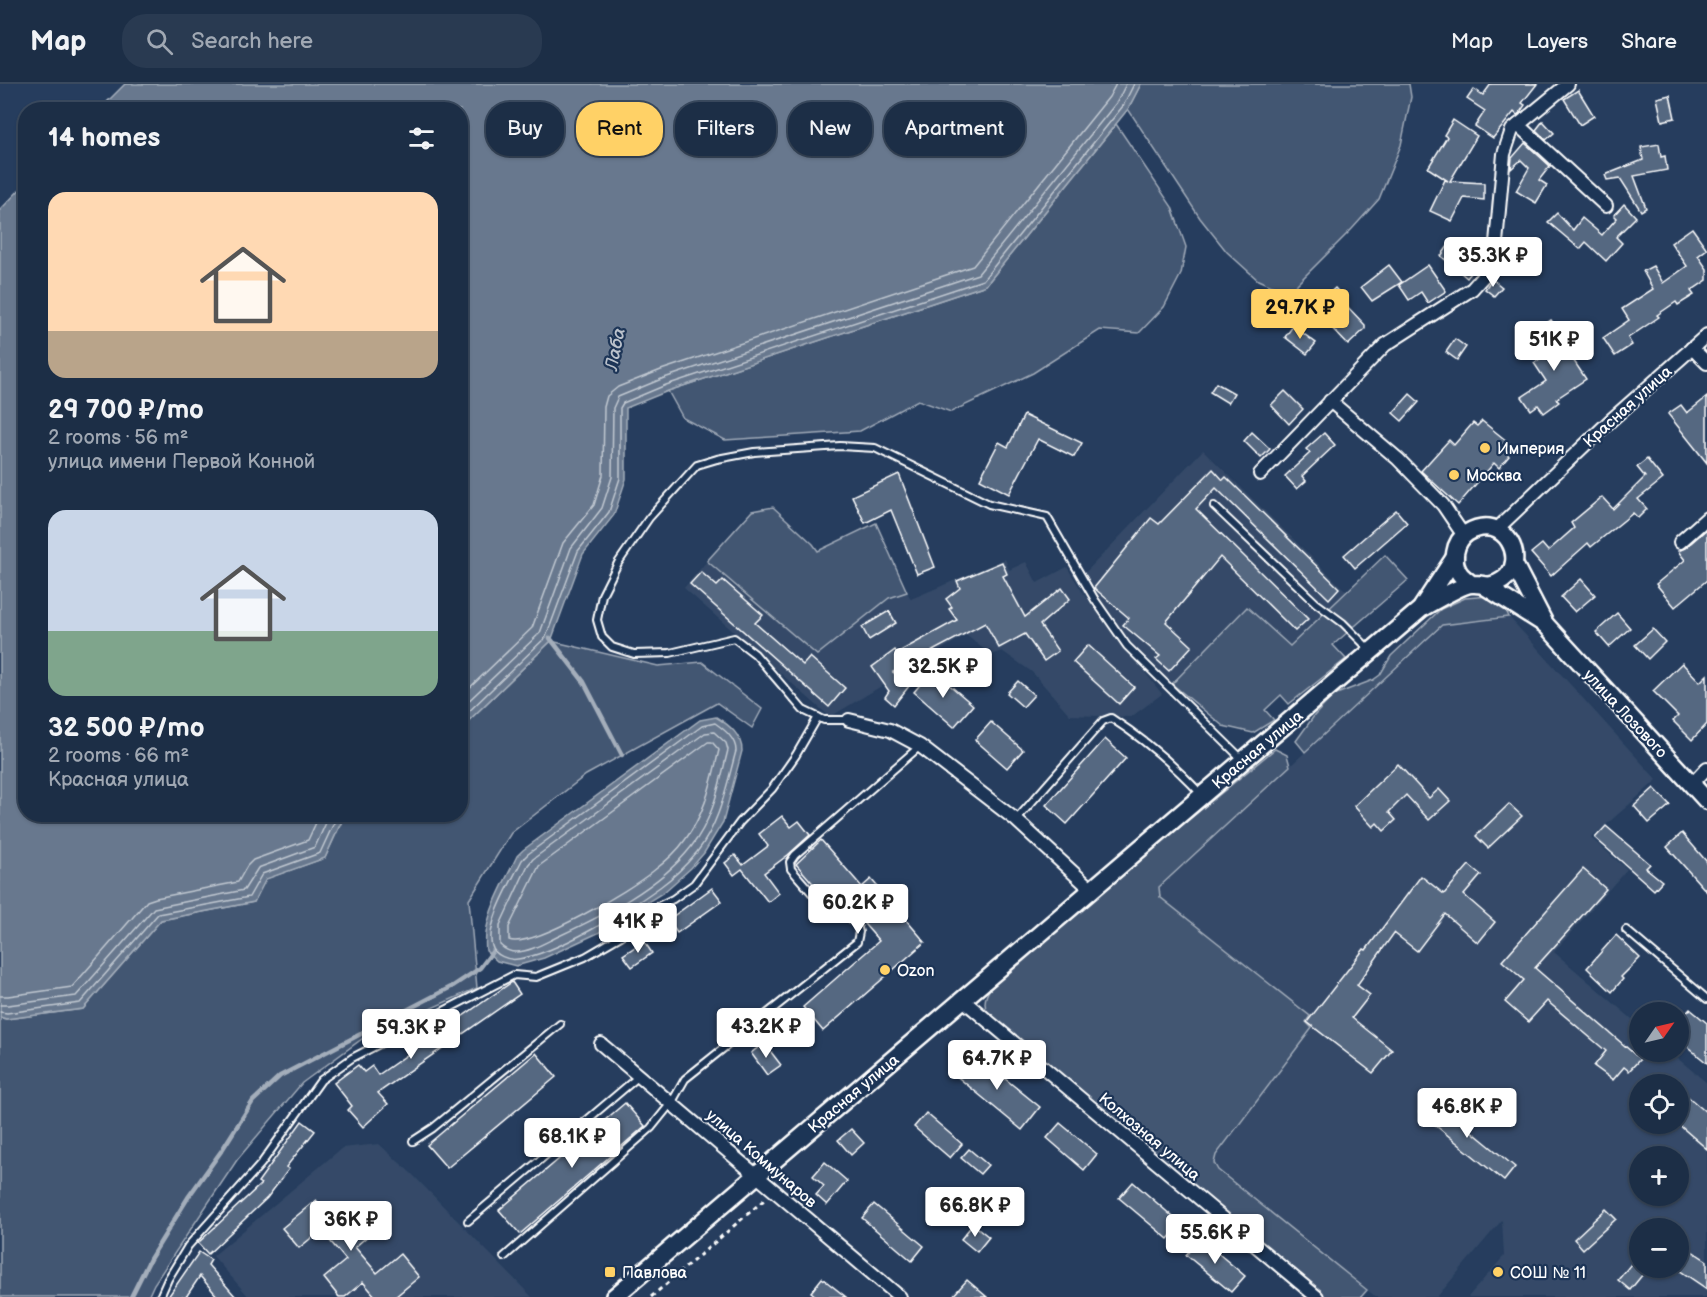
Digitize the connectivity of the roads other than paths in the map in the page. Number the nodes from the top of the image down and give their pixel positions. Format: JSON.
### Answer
{"nodes":[{"id":1,"x":1568,"y":84,"type":"edge"},
{"id":2,"x":1518,"y":125,"type":"junction"},
{"id":3,"x":1606,"y":206,"type":"dead end"},
{"id":4,"x":1707,"y":335,"type":"edge"},
{"id":5,"x":1692,"y":348,"type":"junction"},
{"id":6,"x":1707,"y":363,"type":"edge"},
{"id":7,"x":1330,"y":401,"type":"junction"},
{"id":8,"x":1260,"y":474,"type":"dead end"},
{"id":9,"x":1214,"y":506,"type":"dead end"},
{"id":10,"x":1707,"y":518,"type":"edge"},
{"id":11,"x":1497,"y":529,"type":"junction"},
{"id":12,"x":1464,"y":536,"type":"junction"},
{"id":13,"x":1680,"y":543,"type":"dead end"},
{"id":14,"x":1455,"y":558,"type":"junction"},
{"id":15,"x":1514,"y":564,"type":"junction"},
{"id":16,"x":1479,"y":585,"type":"junction"},
{"id":17,"x":1422,"y":608,"type":"junction"},
{"id":18,"x":1546,"y":625,"type":"junction"},
{"id":19,"x":1372,"y":651,"type":"junction"},
{"id":20,"x":818,"y":717,"type":"junction"},
{"id":21,"x":849,"y":720,"type":"joint"},
{"id":22,"x":920,"y":746,"type":"junction"},
{"id":23,"x":1244,"y":760,"type":"junction"},
{"id":24,"x":1707,"y":768,"type":"edge"},
{"id":25,"x":1692,"y":784,"type":"junction"},
{"id":26,"x":1203,"y":795,"type":"junction"},
{"id":27,"x":1707,"y":801,"type":"edge"},
{"id":28,"x":1016,"y":820,"type":"junction"},
{"id":29,"x":1092,"y":890,"type":"junction"},
{"id":30,"x":1626,"y":930,"type":"dead end"},
{"id":31,"x":1707,"y":999,"type":"edge"},
{"id":32,"x":963,"y":1000,"type":"junction"},
{"id":33,"x":560,"y":1024,"type":"dead end"},
{"id":34,"x":602,"y":1044,"type":"dead end"},
{"id":35,"x":639,"y":1076,"type":"junction"},
{"id":36,"x":672,"y":1102,"type":"junction"},
{"id":37,"x":413,"y":1142,"type":"dead end"},
{"id":38,"x":756,"y":1175,"type":"junction"},
{"id":39,"x":468,"y":1221,"type":"dead end"},
{"id":40,"x":504,"y":1257,"type":"dead end"},
{"id":41,"x":160,"y":1297,"type":"edge"},
{"id":42,"x":614,"y":1297,"type":"edge"},
{"id":43,"x":900,"y":1297,"type":"edge"},
{"id":44,"x":1317,"y":1297,"type":"edge"}],
"edges":[{"from":1,"to":2,"type":"street"},
{"from":2,"to":3,"type":"street"},
{"from":2,"to":7,"type":"street"},
{"from":4,"to":5,"type":"street","name":"Красная улица"},
{"from":5,"to":6,"type":"street"},
{"from":5,"to":11,"type":"street","name":"Красная улица"},
{"from":7,"to":8,"type":"street"},
{"from":7,"to":12,"type":"street"},
{"from":9,"to":19,"type":"lane"},
{"from":10,"to":13,"type":"street"},
{"from":11,"to":12,"type":"street"},
{"from":11,"to":15,"type":"street"},
{"from":12,"to":14,"type":"street","name":"Красная улица"},
{"from":14,"to":16,"type":"street"},
{"from":14,"to":17,"type":"street","name":"Красная улица"},
{"from":15,"to":16,"type":"street","name":"Красная улица"},
{"from":15,"to":18,"type":"street","name":"улица Лозового"},
{"from":16,"to":17,"type":"street","name":"Красная улица"},
{"from":16,"to":18,"type":"street","name":"улица Лозового"},
{"from":17,"to":19,"type":"street","name":"Красная улица"},
{"from":18,"to":25,"type":"street","name":"улица Лозового"},
{"from":19,"to":23,"type":"street","name":"Красная улица"},
{"from":20,"to":21,"type":"lane"},
{"from":20,"to":23,"type":"lane"},
{"from":20,"to":41,"type":"lane"},
{"from":21,"to":22,"type":"street"},
{"from":22,"to":28,"type":"street"},
{"from":22,"to":36,"type":"lane"},
{"from":23,"to":26,"type":"street","name":"Красная улица"},
{"from":24,"to":25,"type":"street"},
{"from":25,"to":27,"type":"street","name":"улица Лозового"},
{"from":26,"to":28,"type":"lane"},
{"from":26,"to":29,"type":"street","name":"Красная улица"},
{"from":28,"to":29,"type":"street"},
{"from":29,"to":32,"type":"street","name":"Красная улица"},
{"from":30,"to":31,"type":"lane"},
{"from":32,"to":38,"type":"street","name":"Красная улица"},
{"from":32,"to":44,"type":"street","name":"Колхозная улица"},
{"from":33,"to":37,"type":"lane"},
{"from":34,"to":35,"type":"street","name":"улица Коммунаров"},
{"from":35,"to":36,"type":"street","name":"улица Коммунаров"},
{"from":35,"to":39,"type":"lane"},
{"from":36,"to":38,"type":"street","name":"улица Коммунаров"},
{"from":36,"to":40,"type":"lane"},
{"from":38,"to":42,"type":"street","name":"Красная улица"},
{"from":38,"to":43,"type":"street","name":"улица Коммунаров"}]}
